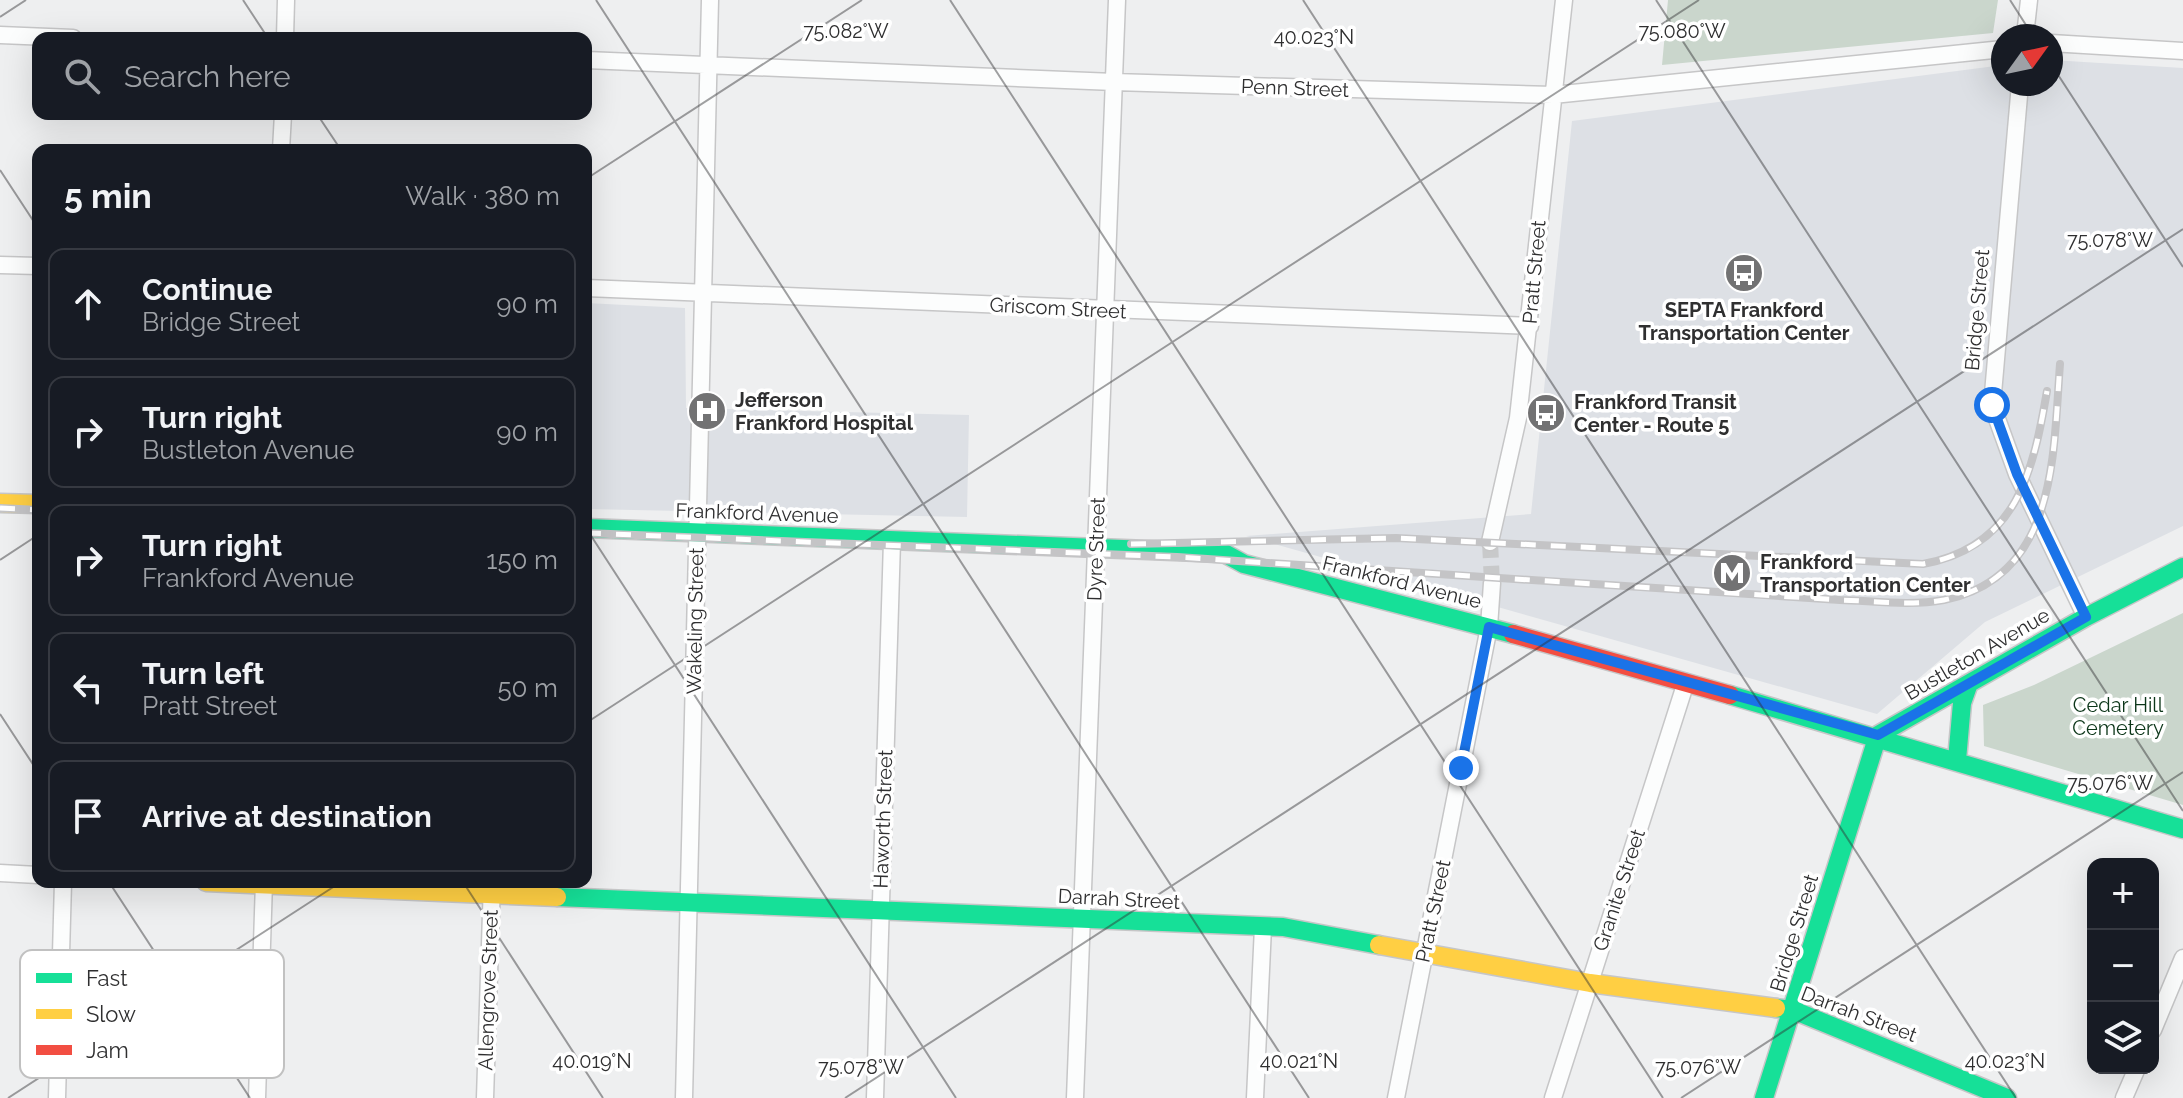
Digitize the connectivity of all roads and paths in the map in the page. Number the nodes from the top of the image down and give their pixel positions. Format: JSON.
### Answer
{"nodes":[{"id":1,"x":286,"y":0,"type":"edge"},
{"id":2,"x":710,"y":0,"type":"edge"},
{"id":3,"x":1117,"y":0,"type":"edge"},
{"id":4,"x":1564,"y":0,"type":"edge"},
{"id":5,"x":2029,"y":0,"type":"edge"},
{"id":6,"x":2026,"y":24,"type":"edge"},
{"id":7,"x":285,"y":32,"type":"edge"},
{"id":8,"x":0,"y":35,"type":"edge"},
{"id":9,"x":32,"y":36,"type":"edge"},
{"id":10,"x":2063,"y":44,"type":"edge"},
{"id":11,"x":1991,"y":50,"type":"edge"},
{"id":12,"x":2183,"y":51,"type":"edge"},
{"id":13,"x":592,"y":60,"type":"edge"},
{"id":14,"x":709,"y":65,"type":"junction"},
{"id":15,"x":1114,"y":82,"type":"junction"},
{"id":16,"x":1553,"y":95,"type":"junction"},
{"id":17,"x":2019,"y":96,"type":"edge"},
{"id":18,"x":283,"y":120,"type":"edge"},
{"id":19,"x":281,"y":144,"type":"edge"},
{"id":20,"x":0,"y":265,"type":"edge"},
{"id":21,"x":32,"y":266,"type":"edge"},
{"id":22,"x":592,"y":288,"type":"edge"},
{"id":23,"x":701,"y":292,"type":"junction"},
{"id":24,"x":1104,"y":310,"type":"junction"},
{"id":25,"x":1530,"y":326,"type":"junction"},
{"id":26,"x":0,"y":503,"type":"edge"},
{"id":27,"x":32,"y":504,"type":"edge"},
{"id":28,"x":592,"y":528,"type":"edge"},
{"id":29,"x":697,"y":532,"type":"junction"},
{"id":30,"x":892,"y":541,"type":"junction"},
{"id":31,"x":1490,"y":542,"type":"tunnel mouth"},
{"id":32,"x":1096,"y":549,"type":"junction"},
{"id":33,"x":2183,"y":567,"type":"edge"},
{"id":34,"x":1492,"y":583,"type":"tunnel mouth"},
{"id":35,"x":2086,"y":617,"type":"junction"},
{"id":36,"x":1489,"y":627,"type":"junction"},
{"id":37,"x":1686,"y":682,"type":"junction"},
{"id":38,"x":1968,"y":686,"type":"junction"},
{"id":39,"x":1878,"y":735,"type":"junction"},
{"id":40,"x":1957,"y":760,"type":"junction"},
{"id":41,"x":2183,"y":829,"type":"edge"},
{"id":42,"x":0,"y":873,"type":"edge"},
{"id":43,"x":32,"y":875,"type":"edge"},
{"id":44,"x":63,"y":888,"type":"edge"},
{"id":45,"x":264,"y":888,"type":"edge"},
{"id":46,"x":454,"y":888,"type":"edge"},
{"id":47,"x":492,"y":889,"type":"edge"},
{"id":48,"x":688,"y":904,"type":"junction"},
{"id":49,"x":879,"y":911,"type":"junction"},
{"id":50,"x":1082,"y":919,"type":"junction"},
{"id":51,"x":1263,"y":927,"type":"junction"},
{"id":52,"x":61,"y":950,"type":"edge"},
{"id":53,"x":262,"y":950,"type":"edge"},
{"id":54,"x":1425,"y":952,"type":"junction"},
{"id":55,"x":2183,"y":958,"type":"edge"},
{"id":56,"x":1590,"y":983,"type":"junction"},
{"id":57,"x":1793,"y":1010,"type":"junction"},
{"id":58,"x":2159,"y":1016,"type":"edge"},
{"id":59,"x":2134,"y":1074,"type":"edge"},
{"id":60,"x":58,"y":1078,"type":"edge"},
{"id":61,"x":258,"y":1078,"type":"edge"},
{"id":62,"x":57,"y":1098,"type":"edge"},
{"id":63,"x":257,"y":1098,"type":"edge"},
{"id":64,"x":485,"y":1098,"type":"edge"},
{"id":65,"x":684,"y":1098,"type":"edge"},
{"id":66,"x":875,"y":1098,"type":"edge"},
{"id":67,"x":1075,"y":1098,"type":"edge"},
{"id":68,"x":1255,"y":1098,"type":"edge"},
{"id":69,"x":1396,"y":1098,"type":"edge"},
{"id":70,"x":1553,"y":1098,"type":"edge"},
{"id":71,"x":1764,"y":1098,"type":"edge"},
{"id":72,"x":2007,"y":1098,"type":"edge"},
{"id":73,"x":2124,"y":1098,"type":"edge"}],
"edges":[{"from":1,"to":7,"type":"street"},
{"from":2,"to":14,"type":"street","name":"Wakeling Street"},
{"from":3,"to":15,"type":"street","name":"Dyre Street"},
{"from":4,"to":16,"type":"street","name":"Pratt Street"},
{"from":5,"to":6,"type":"street"},
{"from":8,"to":9,"type":"street"},
{"from":10,"to":12,"type":"street"},
{"from":11,"to":16,"type":"street","name":"Penn Street"},
{"from":13,"to":14,"type":"street","name":"Penn Street"},
{"from":14,"to":15,"type":"street","name":"Penn Street"},
{"from":14,"to":23,"type":"street","name":"Wakeling Street"},
{"from":15,"to":16,"type":"street","name":"Penn Street"},
{"from":15,"to":24,"type":"street","name":"Dyre Street"},
{"from":16,"to":25,"type":"street","name":"Pratt Street"},
{"from":17,"to":35,"type":"street","name":"Bridge Street"},
{"from":18,"to":19,"type":"street"},
{"from":20,"to":21,"type":"street"},
{"from":22,"to":23,"type":"street","name":"Griscom Street"},
{"from":23,"to":24,"type":"street","name":"Griscom Street"},
{"from":23,"to":29,"type":"street","name":"Wakeling Street"},
{"from":24,"to":25,"type":"street","name":"Griscom Street"},
{"from":24,"to":32,"type":"street","name":"Dyre Street"},
{"from":25,"to":31,"type":"street","name":"Pratt Street"},
{"from":26,"to":27,"type":"main road"},
{"from":28,"to":29,"type":"main road","name":"Frankford Avenue"},
{"from":29,"to":30,"type":"main road","name":"Frankford Avenue"},
{"from":29,"to":48,"type":"street","name":"Wakeling Street"},
{"from":30,"to":32,"type":"main road","name":"Frankford Avenue"},
{"from":30,"to":49,"type":"street","name":"Haworth Street"},
{"from":32,"to":36,"type":"main road","name":"Frankford Avenue"},
{"from":32,"to":50,"type":"street","name":"Dyre Street"},
{"from":33,"to":35,"type":"main road","name":"Bustleton Avenue"},
{"from":34,"to":36,"type":"street","name":"Pratt Street"},
{"from":35,"to":38,"type":"main road","name":"Bustleton Avenue"},
{"from":36,"to":37,"type":"main road","name":"Frankford Avenue"},
{"from":36,"to":54,"type":"street","name":"Pratt Street"},
{"from":37,"to":39,"type":"main road","name":"Frankford Avenue"},
{"from":37,"to":56,"type":"street","name":"Granite Street"},
{"from":38,"to":39,"type":"main road","name":"Bustleton Avenue"},
{"from":38,"to":40,"type":"main road"},
{"from":39,"to":40,"type":"main road","name":"Frankford Avenue"},
{"from":39,"to":57,"type":"main road","name":"Bridge Street"},
{"from":40,"to":41,"type":"main road","name":"Frankford Avenue"},
{"from":42,"to":43,"type":"street"},
{"from":44,"to":52,"type":"street"},
{"from":45,"to":53,"type":"street"},
{"from":46,"to":47,"type":"main road","name":"Darrah Street"},
{"from":47,"to":48,"type":"main road","name":"Darrah Street"},
{"from":47,"to":64,"type":"street","name":"Allengrove Street"},
{"from":48,"to":49,"type":"main road","name":"Darrah Street"},
{"from":48,"to":65,"type":"street","name":"Wakeling Street"},
{"from":49,"to":50,"type":"main road","name":"Darrah Street"},
{"from":49,"to":66,"type":"street","name":"Haworth Street"},
{"from":50,"to":51,"type":"main road","name":"Darrah Street"},
{"from":50,"to":67,"type":"street","name":"Dyre Street"},
{"from":51,"to":54,"type":"main road","name":"Darrah Street"},
{"from":51,"to":68,"type":"street"},
{"from":54,"to":56,"type":"main road","name":"Darrah Street"},
{"from":54,"to":69,"type":"street","name":"Pratt Street"},
{"from":55,"to":58,"type":"street"},
{"from":56,"to":57,"type":"main road","name":"Darrah Street"},
{"from":56,"to":70,"type":"street","name":"Granite Street"},
{"from":57,"to":71,"type":"main road","name":"Bridge Street"},
{"from":57,"to":72,"type":"main road","name":"Darrah Street"},
{"from":59,"to":73,"type":"street"},
{"from":60,"to":62,"type":"street"},
{"from":61,"to":63,"type":"street"}]}
